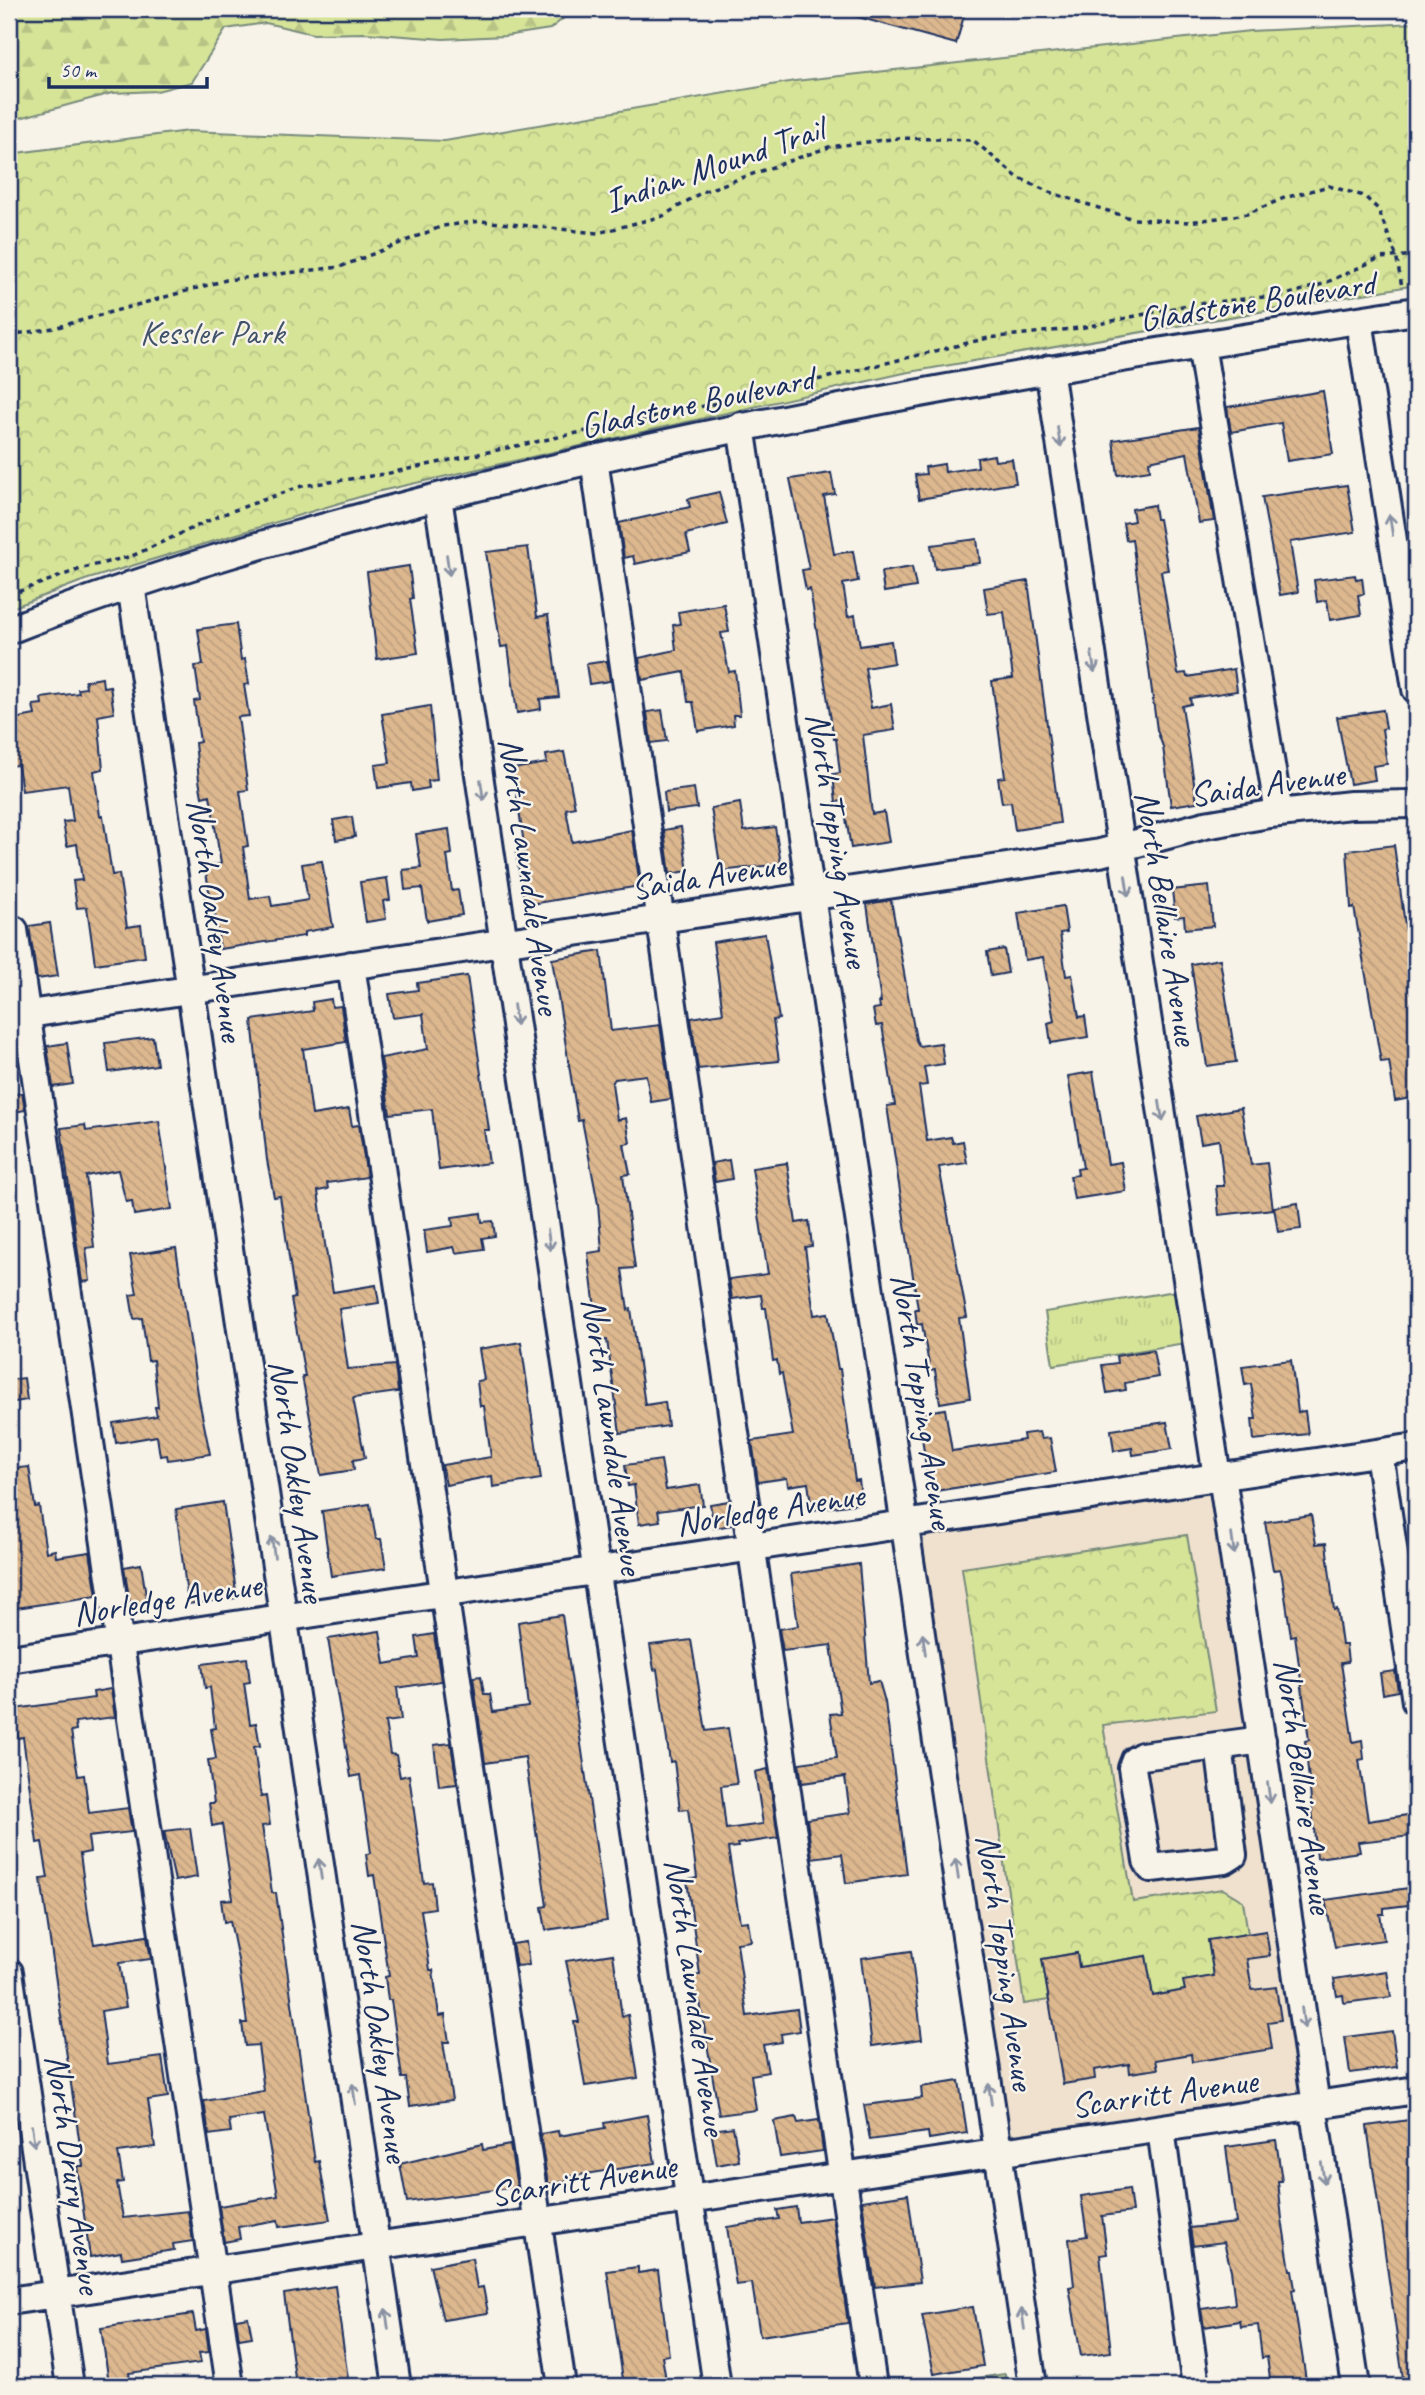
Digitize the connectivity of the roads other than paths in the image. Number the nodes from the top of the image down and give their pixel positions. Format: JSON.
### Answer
{"nodes":[{"id":1,"x":1416,"y":311,"type":"edge"},
{"id":2,"x":1359,"y":320,"type":"junction"},
{"id":3,"x":1201,"y":345,"type":"junction"},
{"id":4,"x":1048,"y":369,"type":"junction"},
{"id":5,"x":741,"y":426,"type":"junction"},
{"id":6,"x":594,"y":459,"type":"junction"},
{"id":7,"x":438,"y":497,"type":"junction"},
{"id":8,"x":131,"y":585,"type":"junction"},
{"id":9,"x":9,"y":630,"type":"edge"},
{"id":10,"x":1416,"y":689,"type":"edge"},
{"id":11,"x":1416,"y":804,"type":"edge"},
{"id":12,"x":1279,"y":813,"type":"junction"},
{"id":13,"x":1121,"y":849,"type":"junction"},
{"id":14,"x":811,"y":895,"type":"junction"},
{"id":15,"x":659,"y":919,"type":"junction"},
{"id":16,"x":14,"y":930,"type":"dead end"},
{"id":17,"x":505,"y":942,"type":"junction"},
{"id":18,"x":351,"y":965,"type":"junction"},
{"id":19,"x":190,"y":989,"type":"junction"},
{"id":20,"x":18,"y":1015,"type":"edge"},
{"id":21,"x":1416,"y":1447,"type":"edge"},
{"id":22,"x":1379,"y":1453,"type":"junction"},
{"id":23,"x":1220,"y":1477,"type":"junction"},
{"id":24,"x":906,"y":1524,"type":"junction"},
{"id":25,"x":751,"y":1547,"type":"junction"},
{"id":26,"x":598,"y":1570,"type":"junction"},
{"id":27,"x":445,"y":1593,"type":"junction"},
{"id":28,"x":283,"y":1617,"type":"junction"},
{"id":29,"x":119,"y":1642,"type":"junction"},
{"id":30,"x":9,"y":1659,"type":"edge"},
{"id":31,"x":1416,"y":1703,"type":"edge"},
{"id":32,"x":1262,"y":1740,"type":"junction"},
{"id":33,"x":1219,"y":1746,"type":"junction"},
{"id":34,"x":9,"y":1972,"type":"edge"},
{"id":35,"x":1416,"y":2090,"type":"edge"},
{"id":36,"x":1314,"y":2106,"type":"junction"},
{"id":37,"x":1161,"y":2129,"type":"junction"},
{"id":38,"x":999,"y":2152,"type":"junction"},
{"id":39,"x":844,"y":2176,"type":"junction"},
{"id":40,"x":690,"y":2199,"type":"junction"},
{"id":41,"x":538,"y":2222,"type":"junction"},
{"id":42,"x":376,"y":2246,"type":"junction"},
{"id":43,"x":213,"y":2270,"type":"junction"},
{"id":44,"x":56,"y":2294,"type":"junction"},
{"id":45,"x":9,"y":2301,"type":"edge"},
{"id":46,"x":70,"y":2386,"type":"edge"},
{"id":47,"x":230,"y":2386,"type":"edge"},
{"id":48,"x":397,"y":2386,"type":"edge"},
{"id":49,"x":562,"y":2386,"type":"edge"},
{"id":50,"x":717,"y":2386,"type":"edge"},
{"id":51,"x":873,"y":2386,"type":"edge"},
{"id":52,"x":1033,"y":2386,"type":"edge"},
{"id":53,"x":1195,"y":2386,"type":"edge"},
{"id":54,"x":1356,"y":2386,"type":"edge"}],
"edges":[{"from":1,"to":2,"type":"street","name":"Gladstone Boulevard"},
{"from":2,"to":3,"type":"street","name":"Gladstone Boulevard"},
{"from":10,"to":2,"type":"street","one_way":true},
{"from":3,"to":4,"type":"street","name":"Gladstone Boulevard"},
{"from":3,"to":12,"type":"street"},
{"from":4,"to":5,"type":"street","name":"Gladstone Boulevard"},
{"from":4,"to":13,"type":"street","name":"North Bellaire Avenue","one_way":true},
{"from":5,"to":6,"type":"street","name":"Gladstone Boulevard"},
{"from":5,"to":14,"type":"street","name":"North Topping Avenue"},
{"from":6,"to":7,"type":"street","name":"Gladstone Boulevard"},
{"from":6,"to":15,"type":"street"},
{"from":7,"to":8,"type":"street","name":"Gladstone Boulevard"},
{"from":7,"to":17,"type":"street","name":"North Lawndale Avenue","one_way":true},
{"from":8,"to":9,"type":"street","name":"Gladstone Boulevard"},
{"from":8,"to":19,"type":"street","name":"North Oakley Avenue"},
{"from":11,"to":12,"type":"street","name":"Saida Avenue"},
{"from":12,"to":13,"type":"street","name":"Saida Avenue"},
{"from":13,"to":14,"type":"street","name":"Saida Avenue"},
{"from":13,"to":23,"type":"street","name":"North Bellaire Avenue","one_way":true},
{"from":14,"to":15,"type":"street","name":"Saida Avenue"},
{"from":14,"to":24,"type":"street","name":"North Topping Avenue"},
{"from":15,"to":17,"type":"street","name":"Saida Avenue"},
{"from":15,"to":25,"type":"street"},
{"from":16,"to":20,"type":"street"},
{"from":17,"to":18,"type":"street","name":"Saida Avenue"},
{"from":17,"to":26,"type":"street","name":"North Lawndale Avenue","one_way":true},
{"from":18,"to":19,"type":"street","name":"Saida Avenue"},
{"from":18,"to":27,"type":"street"},
{"from":19,"to":20,"type":"street","name":"Saida Avenue"},
{"from":28,"to":19,"type":"street","name":"North Oakley Avenue","one_way":true},
{"from":20,"to":29,"type":"street"},
{"from":21,"to":22,"type":"street","name":"Norledge Avenue"},
{"from":22,"to":23,"type":"street","name":"Norledge Avenue"},
{"from":22,"to":31,"type":"street"},
{"from":23,"to":24,"type":"street","name":"Norledge Avenue"},
{"from":23,"to":32,"type":"street","name":"North Bellaire Avenue","one_way":true},
{"from":24,"to":25,"type":"street","name":"Norledge Avenue"},
{"from":38,"to":24,"type":"street","name":"North Topping Avenue","one_way":true},
{"from":25,"to":26,"type":"street","name":"Norledge Avenue"},
{"from":25,"to":39,"type":"street"},
{"from":26,"to":27,"type":"street","name":"Norledge Avenue"},
{"from":26,"to":40,"type":"street","name":"North Lawndale Avenue"},
{"from":27,"to":28,"type":"street","name":"Norledge Avenue"},
{"from":27,"to":41,"type":"street"},
{"from":28,"to":29,"type":"street","name":"Norledge Avenue"},
{"from":42,"to":28,"type":"street","name":"North Oakley Avenue","one_way":true},
{"from":29,"to":30,"type":"street","name":"Norledge Avenue"},
{"from":29,"to":43,"type":"street"},
{"from":32,"to":33,"type":"street"},
{"from":32,"to":36,"type":"street","name":"North Bellaire Avenue","one_way":true},
{"from":33,"to":33,"type":"street"},
{"from":34,"to":44,"type":"street","name":"North Drury Avenue","one_way":true},
{"from":35,"to":36,"type":"street","name":"Scarritt Avenue"},
{"from":36,"to":37,"type":"street","name":"Scarritt Avenue"},
{"from":36,"to":54,"type":"street","name":"North Bellaire Avenue","one_way":true},
{"from":37,"to":38,"type":"street","name":"Scarritt Avenue"},
{"from":37,"to":53,"type":"street"},
{"from":38,"to":39,"type":"street","name":"Scarritt Avenue"},
{"from":52,"to":38,"type":"street","name":"North Topping Avenue","one_way":true},
{"from":39,"to":40,"type":"street","name":"Scarritt Avenue"},
{"from":39,"to":51,"type":"street"},
{"from":40,"to":41,"type":"street","name":"Scarritt Avenue"},
{"from":40,"to":50,"type":"street","name":"North Lawndale Avenue"},
{"from":41,"to":42,"type":"street","name":"Scarritt Avenue"},
{"from":41,"to":49,"type":"street"},
{"from":42,"to":43,"type":"street","name":"Scarritt Avenue"},
{"from":48,"to":42,"type":"street","name":"North Oakley Avenue","one_way":true},
{"from":43,"to":44,"type":"street","name":"Scarritt Avenue"},
{"from":43,"to":47,"type":"street"},
{"from":44,"to":45,"type":"street","name":"Scarritt Avenue"},
{"from":44,"to":46,"type":"street","name":"North Drury Avenue"}]}
